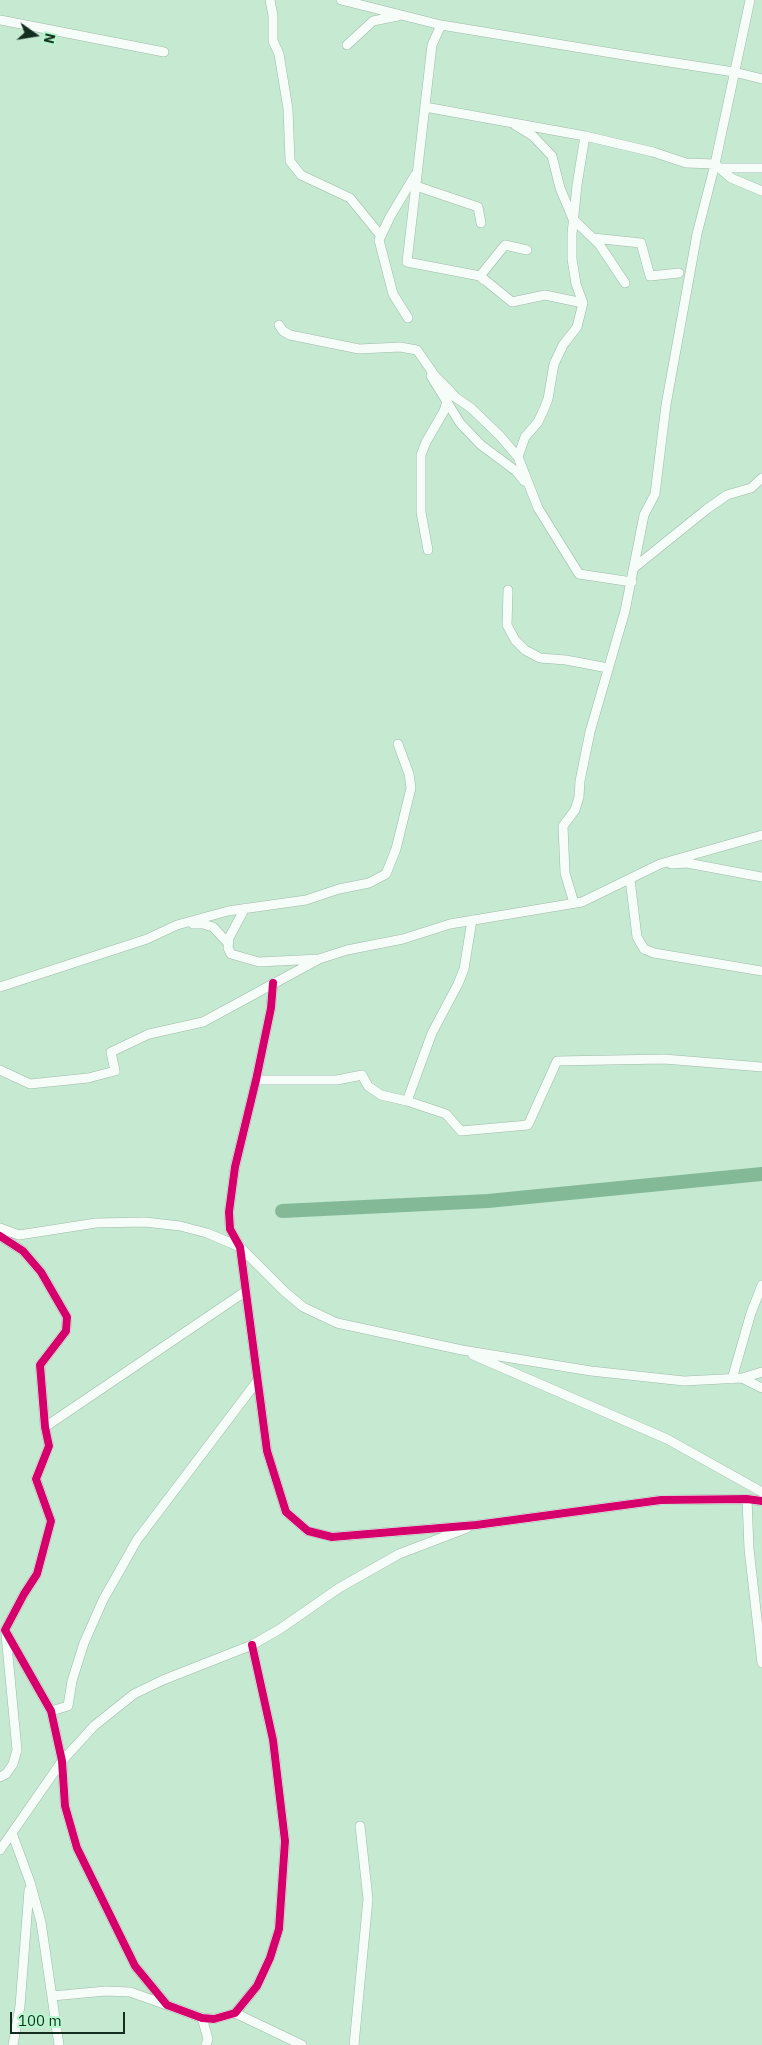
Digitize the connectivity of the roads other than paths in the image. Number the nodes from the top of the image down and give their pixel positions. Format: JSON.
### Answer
{"nodes":[{"id":1,"x":270,"y":0,"type":"edge"},
{"id":2,"x":341,"y":0,"type":"edge"},
{"id":3,"x":750,"y":0,"type":"edge"},
{"id":4,"x":364,"y":3,"type":"edge"},
{"id":5,"x":400,"y":16,"type":"junction"},
{"id":6,"x":0,"y":20,"type":"edge"},
{"id":7,"x":442,"y":25,"type":"junction"},
{"id":8,"x":347,"y":45,"type":"dead end"},
{"id":9,"x":164,"y":52,"type":"dead end"},
{"id":10,"x":734,"y":72,"type":"junction"},
{"id":11,"x":762,"y":79,"type":"edge"},
{"id":12,"x":425,"y":107,"type":"junction"},
{"id":13,"x":511,"y":122,"type":"junction"},
{"id":14,"x":585,"y":136,"type":"junction"},
{"id":15,"x":718,"y":166,"type":"junction"},
{"id":16,"x":762,"y":168,"type":"edge"},
{"id":17,"x":418,"y":170,"type":"junction"},
{"id":18,"x":416,"y":186,"type":"junction"},
{"id":19,"x":762,"y":191,"type":"edge"},
{"id":20,"x":573,"y":219,"type":"junction"},
{"id":21,"x":481,"y":223,"type":"dead end"},
{"id":22,"x":381,"y":236,"type":"junction"},
{"id":23,"x":593,"y":238,"type":"junction"},
{"id":24,"x":527,"y":250,"type":"dead end"},
{"id":25,"x":679,"y":273,"type":"dead end"},
{"id":26,"x":480,"y":276,"type":"junction"},
{"id":27,"x":625,"y":283,"type":"dead end"},
{"id":28,"x":582,"y":301,"type":"junction"},
{"id":29,"x":408,"y":318,"type":"dead end"},
{"id":30,"x":279,"y":325,"type":"dead end"},
{"id":31,"x":424,"y":361,"type":"junction"},
{"id":32,"x":450,"y":391,"type":"junction"},
{"id":33,"x":447,"y":401,"type":"junction"},
{"id":34,"x":518,"y":457,"type":"junction"},
{"id":35,"x":762,"y":478,"type":"edge"},
{"id":36,"x":530,"y":489,"type":"junction"},
{"id":37,"x":428,"y":550,"type":"dead end"},
{"id":38,"x":635,"y":567,"type":"junction"},
{"id":39,"x":632,"y":582,"type":"junction"},
{"id":40,"x":508,"y":590,"type":"dead end"},
{"id":41,"x":608,"y":668,"type":"junction"},
{"id":42,"x":398,"y":744,"type":"dead end"},
{"id":43,"x":762,"y":835,"type":"edge"},
{"id":44,"x":660,"y":864,"type":"junction"},
{"id":45,"x":762,"y":877,"type":"edge"},
{"id":46,"x":630,"y":879,"type":"junction"},
{"id":47,"x":574,"y":903,"type":"junction"},
{"id":48,"x":245,"y":908,"type":"junction"},
{"id":49,"x":472,"y":920,"type":"junction"},
{"id":50,"x":177,"y":925,"type":"junction"},
{"id":51,"x":228,"y":943,"type":"junction"},
{"id":52,"x":319,"y":960,"type":"junction"},
{"id":53,"x":762,"y":971,"type":"edge"},
{"id":54,"x":274,"y":983,"type":"junction"},
{"id":55,"x":0,"y":987,"type":"edge"},
{"id":56,"x":762,"y":1067,"type":"edge"},
{"id":57,"x":0,"y":1070,"type":"edge"},
{"id":58,"x":256,"y":1080,"type":"junction"},
{"id":59,"x":407,"y":1101,"type":"junction"},
{"id":60,"x":0,"y":1228,"type":"edge"},
{"id":61,"x":0,"y":1236,"type":"edge"},
{"id":62,"x":240,"y":1246,"type":"junction"},
{"id":63,"x":762,"y":1285,"type":"edge"},
{"id":64,"x":246,"y":1291,"type":"junction"},
{"id":65,"x":462,"y":1350,"type":"junction"},
{"id":66,"x":762,"y":1372,"type":"edge"},
{"id":67,"x":742,"y":1378,"type":"junction"},
{"id":68,"x":732,"y":1379,"type":"junction"},
{"id":69,"x":258,"y":1380,"type":"junction"},
{"id":70,"x":762,"y":1388,"type":"edge"},
{"id":71,"x":45,"y":1427,"type":"junction"},
{"id":72,"x":762,"y":1492,"type":"edge"},
{"id":73,"x":747,"y":1499,"type":"junction"},
{"id":74,"x":762,"y":1501,"type":"edge"},
{"id":75,"x":476,"y":1525,"type":"junction"},
{"id":76,"x":5,"y":1630,"type":"junction"},
{"id":77,"x":252,"y":1645,"type":"junction"},
{"id":78,"x":762,"y":1662,"type":"edge"},
{"id":79,"x":51,"y":1711,"type":"junction"},
{"id":80,"x":62,"y":1761,"type":"junction"},
{"id":81,"x":0,"y":1776,"type":"edge"},
{"id":82,"x":360,"y":1826,"type":"dead end"},
{"id":83,"x":12,"y":1833,"type":"junction"},
{"id":84,"x":0,"y":1850,"type":"edge"},
{"id":85,"x":30,"y":1882,"type":"junction"},
{"id":86,"x":52,"y":1996,"type":"junction"},
{"id":87,"x":167,"y":2005,"type":"junction"},
{"id":88,"x":235,"y":2012,"type":"junction"},
{"id":89,"x":202,"y":2018,"type":"junction"},
{"id":90,"x":13,"y":2045,"type":"edge"},
{"id":91,"x":59,"y":2045,"type":"edge"},
{"id":92,"x":206,"y":2045,"type":"edge"},
{"id":93,"x":302,"y":2045,"type":"edge"},
{"id":94,"x":354,"y":2045,"type":"edge"}],
"edges":[{"from":1,"to":22,"type":"street"},
{"from":2,"to":4,"type":"street"},
{"from":3,"to":10,"type":"street"},
{"from":4,"to":5,"type":"street"},
{"from":5,"to":7,"type":"street"},
{"from":5,"to":8,"type":"street"},
{"from":6,"to":9,"type":"street"},
{"from":7,"to":10,"type":"street"},
{"from":7,"to":12,"type":"street"},
{"from":10,"to":11,"type":"street"},
{"from":10,"to":15,"type":"street"},
{"from":12,"to":13,"type":"street"},
{"from":12,"to":17,"type":"street"},
{"from":13,"to":14,"type":"street"},
{"from":13,"to":20,"type":"street"},
{"from":14,"to":15,"type":"street"},
{"from":14,"to":20,"type":"street"},
{"from":15,"to":16,"type":"street"},
{"from":15,"to":19,"type":"street"},
{"from":15,"to":38,"type":"street"},
{"from":17,"to":18,"type":"street"},
{"from":17,"to":22,"type":"street"},
{"from":18,"to":21,"type":"street"},
{"from":18,"to":26,"type":"street"},
{"from":20,"to":23,"type":"street"},
{"from":20,"to":28,"type":"street"},
{"from":22,"to":29,"type":"street"},
{"from":23,"to":25,"type":"street"},
{"from":23,"to":27,"type":"street"},
{"from":24,"to":26,"type":"street"},
{"from":26,"to":28,"type":"street"},
{"from":28,"to":34,"type":"street"},
{"from":30,"to":31,"type":"street"},
{"from":31,"to":32,"type":"street"},
{"from":31,"to":33,"type":"street"},
{"from":32,"to":33,"type":"street"},
{"from":32,"to":34,"type":"street"},
{"from":33,"to":36,"type":"street"},
{"from":33,"to":37,"type":"street"},
{"from":34,"to":36,"type":"street"},
{"from":35,"to":38,"type":"street"},
{"from":36,"to":39,"type":"street"},
{"from":38,"to":39,"type":"street"},
{"from":39,"to":41,"type":"street"},
{"from":40,"to":41,"type":"street"},
{"from":41,"to":47,"type":"street"},
{"from":42,"to":48,"type":"street"},
{"from":43,"to":44,"type":"street"},
{"from":44,"to":45,"type":"street"},
{"from":44,"to":46,"type":"street"},
{"from":46,"to":47,"type":"street"},
{"from":46,"to":53,"type":"street"},
{"from":47,"to":49,"type":"street"},
{"from":48,"to":50,"type":"street"},
{"from":48,"to":51,"type":"street"},
{"from":49,"to":52,"type":"street"},
{"from":49,"to":59,"type":"street"},
{"from":50,"to":51,"type":"street"},
{"from":50,"to":55,"type":"street"},
{"from":51,"to":52,"type":"street"},
{"from":52,"to":54,"type":"street"},
{"from":54,"to":57,"type":"street"},
{"from":54,"to":58,"type":"street"},
{"from":56,"to":59,"type":"street"},
{"from":58,"to":59,"type":"street"},
{"from":58,"to":62,"type":"street"},
{"from":60,"to":62,"type":"street"},
{"from":61,"to":71,"type":"street"},
{"from":62,"to":64,"type":"street"},
{"from":62,"to":65,"type":"street"},
{"from":63,"to":68,"type":"street"},
{"from":64,"to":69,"type":"street"},
{"from":64,"to":71,"type":"street"},
{"from":65,"to":68,"type":"street"},
{"from":65,"to":72,"type":"street"},
{"from":66,"to":67,"type":"street"},
{"from":67,"to":68,"type":"street"},
{"from":67,"to":70,"type":"street"},
{"from":69,"to":75,"type":"street"},
{"from":69,"to":79,"type":"street"},
{"from":71,"to":76,"type":"street"},
{"from":73,"to":74,"type":"street"},
{"from":73,"to":75,"type":"street"},
{"from":73,"to":78,"type":"street"},
{"from":75,"to":77,"type":"street"},
{"from":76,"to":79,"type":"street"},
{"from":76,"to":81,"type":"street"},
{"from":77,"to":80,"type":"street"},
{"from":77,"to":88,"type":"street"},
{"from":79,"to":80,"type":"street"},
{"from":80,"to":83,"type":"street"},
{"from":80,"to":87,"type":"street"},
{"from":82,"to":94,"type":"street"},
{"from":83,"to":84,"type":"street"},
{"from":83,"to":85,"type":"street"},
{"from":85,"to":86,"type":"street"},
{"from":85,"to":90,"type":"street"},
{"from":86,"to":87,"type":"street"},
{"from":86,"to":91,"type":"street"},
{"from":87,"to":89,"type":"street"},
{"from":88,"to":89,"type":"street"},
{"from":88,"to":93,"type":"street"},
{"from":89,"to":92,"type":"street"}]}
